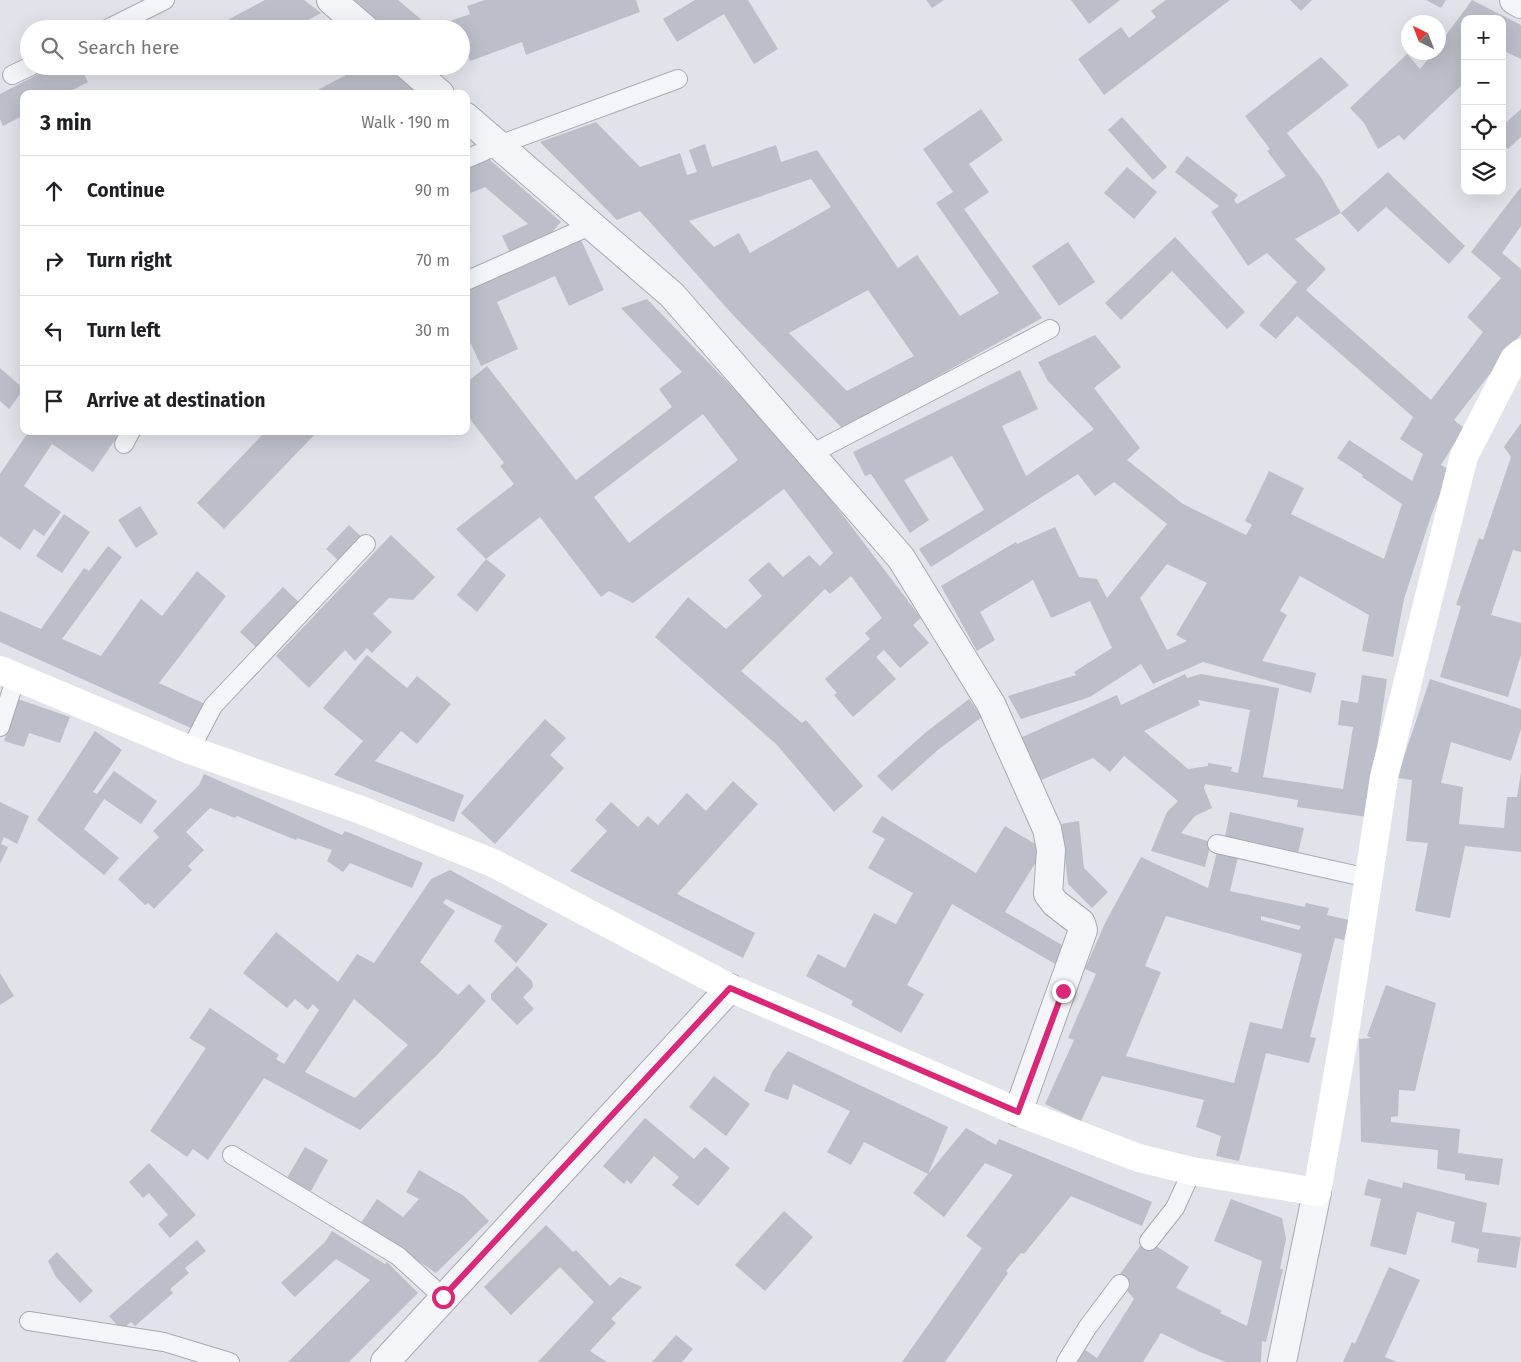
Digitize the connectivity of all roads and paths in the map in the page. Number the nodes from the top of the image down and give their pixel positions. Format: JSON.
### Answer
{"nodes":[{"id":1,"x":165,"y":0,"type":"edge"},
{"id":2,"x":331,"y":0,"type":"edge"},
{"id":3,"x":1514,"y":0,"type":"edge"},
{"id":4,"x":1521,"y":4,"type":"edge"},
{"id":5,"x":125,"y":20,"type":"edge"},
{"id":6,"x":354,"y":20,"type":"edge"},
{"id":7,"x":20,"y":71,"type":"edge"},
{"id":8,"x":12,"y":75,"type":"dead end"},
{"id":9,"x":418,"y":75,"type":"edge"},
{"id":10,"x":678,"y":79,"type":"dead end"},
{"id":11,"x":435,"y":90,"type":"edge"},
{"id":12,"x":470,"y":120,"type":"edge"},
{"id":13,"x":498,"y":145,"type":"junction"},
{"id":14,"x":470,"y":157,"type":"edge"},
{"id":15,"x":592,"y":225,"type":"junction"},
{"id":16,"x":470,"y":279,"type":"edge"},
{"id":17,"x":1050,"y":329,"type":"dead end"},
{"id":18,"x":1521,"y":353,"type":"edge"},
{"id":19,"x":811,"y":454,"type":"junction"},
{"id":20,"x":366,"y":544,"type":"dead end"},
{"id":21,"x":8,"y":674,"type":"edge"},
{"id":22,"x":0,"y":727,"type":"edge"},
{"id":23,"x":190,"y":750,"type":"junction"},
{"id":24,"x":1217,"y":844,"type":"dead end"},
{"id":25,"x":1368,"y":878,"type":"junction"},
{"id":26,"x":730,"y":988,"type":"junction"},
{"id":27,"x":1018,"y":1112,"type":"junction"},
{"id":28,"x":232,"y":1155,"type":"dead end"},
{"id":29,"x":1192,"y":1170,"type":"junction"},
{"id":30,"x":1317,"y":1192,"type":"junction"},
{"id":31,"x":1149,"y":1241,"type":"dead end"},
{"id":32,"x":1120,"y":1284,"type":"dead end"},
{"id":33,"x":443,"y":1297,"type":"junction"},
{"id":34,"x":29,"y":1321,"type":"dead end"},
{"id":35,"x":393,"y":1360,"type":"edge"},
{"id":36,"x":230,"y":1362,"type":"edge"},
{"id":37,"x":1066,"y":1362,"type":"edge"},
{"id":38,"x":1282,"y":1362,"type":"edge"}],
"edges":[{"from":1,"to":5,"type":"lane"},
{"from":2,"to":6,"type":"street"},
{"from":3,"to":4,"type":"street"},
{"from":7,"to":8,"type":"lane"},
{"from":9,"to":11,"type":"street"},
{"from":10,"to":13,"type":"lane"},
{"from":12,"to":13,"type":"street"},
{"from":13,"to":14,"type":"lane"},
{"from":13,"to":15,"type":"street"},
{"from":15,"to":16,"type":"lane"},
{"from":15,"to":19,"type":"street"},
{"from":17,"to":19,"type":"lane"},
{"from":18,"to":25,"type":"street"},
{"from":19,"to":27,"type":"street"},
{"from":20,"to":23,"type":"lane"},
{"from":21,"to":22,"type":"lane"},
{"from":21,"to":23,"type":"street"},
{"from":23,"to":26,"type":"street"},
{"from":24,"to":25,"type":"lane"},
{"from":25,"to":30,"type":"street"},
{"from":26,"to":27,"type":"street"},
{"from":26,"to":33,"type":"street"},
{"from":27,"to":29,"type":"street"},
{"from":28,"to":33,"type":"lane"},
{"from":29,"to":30,"type":"street"},
{"from":29,"to":31,"type":"lane"},
{"from":30,"to":38,"type":"street"},
{"from":32,"to":37,"type":"lane"},
{"from":33,"to":35,"type":"street"},
{"from":34,"to":36,"type":"lane"}]}
